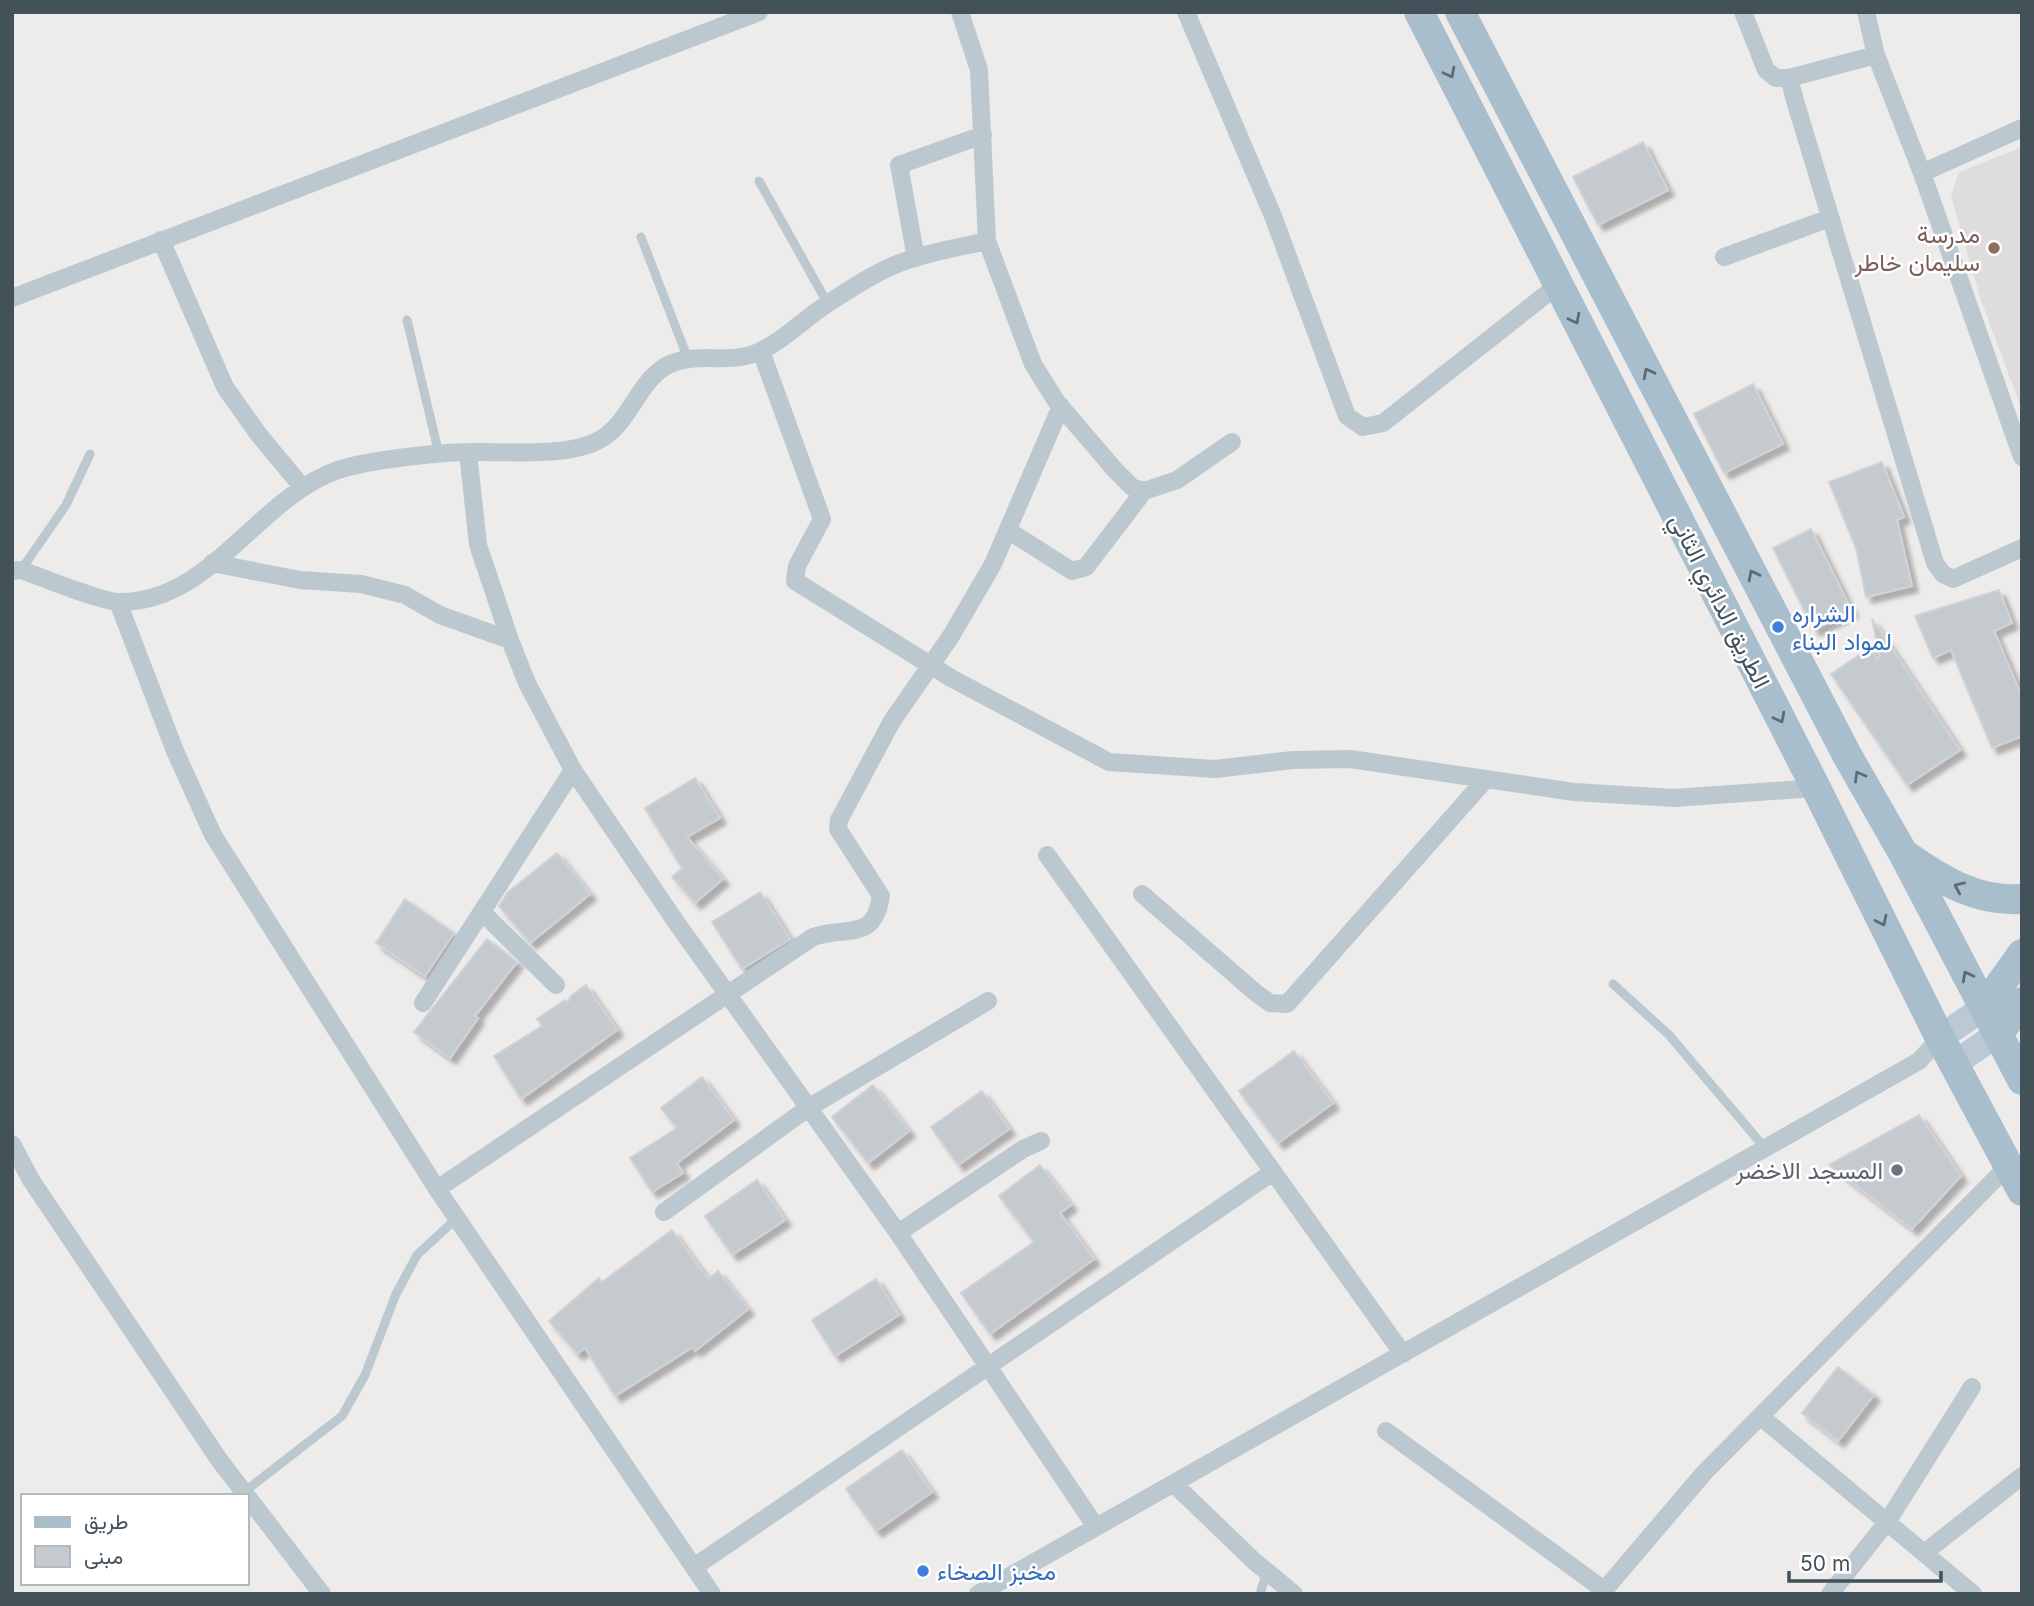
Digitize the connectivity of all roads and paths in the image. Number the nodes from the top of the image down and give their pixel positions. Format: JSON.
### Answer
{"nodes":[{"id":1,"x":759,"y":12,"type":"edge"},
{"id":2,"x":960,"y":12,"type":"edge"},
{"id":3,"x":1186,"y":12,"type":"edge"},
{"id":4,"x":1419,"y":12,"type":"edge"},
{"id":5,"x":1460,"y":12,"type":"edge"},
{"id":6,"x":1743,"y":12,"type":"edge"},
{"id":7,"x":1866,"y":12,"type":"edge"},
{"id":8,"x":1876,"y":55,"type":"junction"},
{"id":9,"x":1789,"y":78,"type":"junction"},
{"id":10,"x":2022,"y":128,"type":"edge"},
{"id":11,"x":983,"y":135,"type":"junction"},
{"id":12,"x":1922,"y":173,"type":"junction"},
{"id":13,"x":759,"y":181,"type":"dead end"},
{"id":14,"x":1830,"y":218,"type":"junction"},
{"id":15,"x":641,"y":237,"type":"dead end"},
{"id":16,"x":161,"y":240,"type":"junction"},
{"id":17,"x":988,"y":241,"type":"junction"},
{"id":18,"x":1724,"y":257,"type":"dead end"},
{"id":19,"x":916,"y":258,"type":"junction"},
{"id":20,"x":1558,"y":285,"type":"junction"},
{"id":21,"x":12,"y":298,"type":"edge"},
{"id":22,"x":828,"y":304,"type":"junction"},
{"id":23,"x":407,"y":320,"type":"dead end"},
{"id":24,"x":761,"y":351,"type":"junction"},
{"id":25,"x":688,"y":359,"type":"junction"},
{"id":26,"x":1061,"y":406,"type":"junction"},
{"id":27,"x":1232,"y":442,"type":"dead end"},
{"id":28,"x":468,"y":452,"type":"junction"},
{"id":29,"x":90,"y":454,"type":"dead end"},
{"id":30,"x":439,"y":456,"type":"junction"},
{"id":31,"x":2022,"y":457,"type":"edge"},
{"id":32,"x":303,"y":488,"type":"junction"},
{"id":33,"x":1144,"y":491,"type":"junction"},
{"id":34,"x":1009,"y":531,"type":"junction"},
{"id":35,"x":2022,"y":548,"type":"edge"},
{"id":36,"x":212,"y":563,"type":"junction"},
{"id":37,"x":17,"y":571,"type":"edge"},
{"id":38,"x":118,"y":602,"type":"junction"},
{"id":39,"x":510,"y":640,"type":"junction"},
{"id":40,"x":931,"y":666,"type":"junction"},
{"id":41,"x":573,"y":770,"type":"junction"},
{"id":42,"x":1486,"y":779,"type":"junction"},
{"id":43,"x":1816,"y":788,"type":"junction"},
{"id":44,"x":1903,"y":853,"type":"junction"},
{"id":45,"x":1047,"y":855,"type":"dead end"},
{"id":46,"x":1142,"y":894,"type":"dead end"},
{"id":47,"x":2022,"y":899,"type":"edge"},
{"id":48,"x":482,"y":912,"type":"junction"},
{"id":49,"x":2022,"y":954,"type":"edge"},
{"id":50,"x":1613,"y":984,"type":"dead end"},
{"id":51,"x":556,"y":985,"type":"dead end"},
{"id":52,"x":727,"y":993,"type":"junction"},
{"id":53,"x":988,"y":1001,"type":"dead end"},
{"id":54,"x":2022,"y":1002,"type":"edge"},
{"id":55,"x":423,"y":1003,"type":"dead end"},
{"id":56,"x":1984,"y":1007,"type":"junction"},
{"id":57,"x":1999,"y":1034,"type":"junction"},
{"id":58,"x":1940,"y":1038,"type":"junction"},
{"id":59,"x":1919,"y":1061,"type":"junction"},
{"id":60,"x":1954,"y":1064,"type":"junction"},
{"id":61,"x":2022,"y":1080,"type":"edge"},
{"id":62,"x":808,"y":1108,"type":"junction"},
{"id":63,"x":1041,"y":1141,"type":"dead end"},
{"id":64,"x":12,"y":1144,"type":"edge"},
{"id":65,"x":1765,"y":1148,"type":"junction"},
{"id":66,"x":1273,"y":1171,"type":"junction"},
{"id":67,"x":2015,"y":1178,"type":"edge"},
{"id":68,"x":437,"y":1189,"type":"junction"},
{"id":69,"x":664,"y":1212,"type":"dead end"},
{"id":70,"x":457,"y":1218,"type":"junction"},
{"id":71,"x":898,"y":1233,"type":"junction"},
{"id":72,"x":1403,"y":1354,"type":"junction"},
{"id":73,"x":987,"y":1365,"type":"junction"},
{"id":74,"x":1972,"y":1387,"type":"dead end"},
{"id":75,"x":1760,"y":1416,"type":"junction"},
{"id":76,"x":1386,"y":1431,"type":"dead end"},
{"id":77,"x":2022,"y":1476,"type":"edge"},
{"id":78,"x":1174,"y":1484,"type":"junction"},
{"id":79,"x":244,"y":1492,"type":"joint"},
{"id":80,"x":248,"y":1497,"type":"edge"},
{"id":81,"x":1887,"y":1522,"type":"junction"},
{"id":82,"x":1097,"y":1527,"type":"junction"},
{"id":83,"x":1924,"y":1553,"type":"junction"},
{"id":84,"x":694,"y":1567,"type":"junction"},
{"id":85,"x":1267,"y":1571,"type":"junction"},
{"id":86,"x":1962,"y":1591,"type":"edge"},
{"id":87,"x":1603,"y":1592,"type":"edge"},
{"id":88,"x":322,"y":1594,"type":"edge"},
{"id":89,"x":712,"y":1594,"type":"edge"},
{"id":90,"x":978,"y":1594,"type":"edge"},
{"id":91,"x":1259,"y":1594,"type":"edge"},
{"id":92,"x":1294,"y":1594,"type":"edge"},
{"id":93,"x":1830,"y":1594,"type":"edge"}],
"edges":[{"from":1,"to":16,"type":"street"},
{"from":2,"to":11,"type":"street"},
{"from":3,"to":20,"type":"street"},
{"from":4,"to":20,"type":"main road","name":"الطريق الدائري الثاني","one_way":true},
{"from":44,"to":5,"type":"main road","name":"الطريق الدائري الثاني","one_way":true},
{"from":6,"to":9,"type":"street"},
{"from":7,"to":8,"type":"street"},
{"from":8,"to":9,"type":"street"},
{"from":8,"to":12,"type":"street"},
{"from":9,"to":14,"type":"street"},
{"from":10,"to":12,"type":"street"},
{"from":11,"to":17,"type":"street"},
{"from":11,"to":19,"type":"street"},
{"from":12,"to":31,"type":"street"},
{"from":13,"to":22,"type":"lane"},
{"from":14,"to":18,"type":"street"},
{"from":14,"to":35,"type":"street"},
{"from":15,"to":25,"type":"lane"},
{"from":16,"to":21,"type":"street"},
{"from":16,"to":32,"type":"street"},
{"from":17,"to":19,"type":"street"},
{"from":17,"to":26,"type":"street"},
{"from":19,"to":22,"type":"street"},
{"from":20,"to":43,"type":"main road","name":"الطريق الدائري الثاني","one_way":true},
{"from":22,"to":24,"type":"street"},
{"from":23,"to":30,"type":"lane"},
{"from":24,"to":25,"type":"street"},
{"from":24,"to":40,"type":"street"},
{"from":25,"to":28,"type":"street"},
{"from":26,"to":33,"type":"street"},
{"from":26,"to":34,"type":"street"},
{"from":27,"to":33,"type":"street"},
{"from":28,"to":30,"type":"street"},
{"from":28,"to":39,"type":"street"},
{"from":29,"to":37,"type":"lane"},
{"from":30,"to":32,"type":"street"},
{"from":32,"to":36,"type":"street"},
{"from":33,"to":34,"type":"street"},
{"from":34,"to":40,"type":"street"},
{"from":36,"to":38,"type":"street"},
{"from":36,"to":39,"type":"street"},
{"from":37,"to":38,"type":"street"},
{"from":38,"to":68,"type":"street"},
{"from":39,"to":41,"type":"street"},
{"from":40,"to":42,"type":"street"},
{"from":40,"to":52,"type":"street"},
{"from":41,"to":48,"type":"street"},
{"from":41,"to":52,"type":"street"},
{"from":42,"to":43,"type":"street"},
{"from":42,"to":46,"type":"street"},
{"from":43,"to":58,"type":"main road","name":"الطريق الدائري الثاني","one_way":true},
{"from":47,"to":44,"type":"main road","one_way":true},
{"from":56,"to":44,"type":"main road","name":"الطريق الدائري الثاني","one_way":true},
{"from":45,"to":66,"type":"street"},
{"from":48,"to":51,"type":"street"},
{"from":48,"to":55,"type":"street"},
{"from":49,"to":56,"type":"main road"},
{"from":50,"to":65,"type":"lane"},
{"from":52,"to":62,"type":"street"},
{"from":52,"to":68,"type":"street"},
{"from":53,"to":62,"type":"street"},
{"from":54,"to":57,"type":"main road"},
{"from":56,"to":57,"type":"main road","name":"الطريق الدائري الثاني"},
{"from":56,"to":58,"type":"main road"},
{"from":57,"to":60,"type":"main road"},
{"from":57,"to":61,"type":"main road","name":"الطريق الدائري الثاني"},
{"from":58,"to":59,"type":"street"},
{"from":58,"to":60,"type":"main road","name":"الطريق الدائري الثاني"},
{"from":59,"to":60,"type":"street"},
{"from":59,"to":65,"type":"street"},
{"from":60,"to":67,"type":"main road","name":"الطريق الدائري الثاني"},
{"from":62,"to":69,"type":"street"},
{"from":62,"to":71,"type":"street"},
{"from":63,"to":71,"type":"street"},
{"from":64,"to":79,"type":"street"},
{"from":65,"to":72,"type":"street"},
{"from":66,"to":72,"type":"street"},
{"from":66,"to":73,"type":"street"},
{"from":67,"to":75,"type":"street"},
{"from":68,"to":70,"type":"street"},
{"from":70,"to":79,"type":"lane"},
{"from":70,"to":84,"type":"street"},
{"from":71,"to":73,"type":"street"},
{"from":72,"to":78,"type":"street"},
{"from":73,"to":82,"type":"street"},
{"from":73,"to":84,"type":"street"},
{"from":74,"to":81,"type":"street"},
{"from":75,"to":81,"type":"street"},
{"from":75,"to":87,"type":"street"},
{"from":76,"to":87,"type":"street"},
{"from":77,"to":83,"type":"street"},
{"from":78,"to":82,"type":"street"},
{"from":78,"to":85,"type":"street"},
{"from":80,"to":88,"type":"street"},
{"from":81,"to":83,"type":"street"},
{"from":81,"to":93,"type":"street"},
{"from":82,"to":90,"type":"street"},
{"from":83,"to":86,"type":"street"},
{"from":84,"to":89,"type":"street"},
{"from":85,"to":91,"type":"lane"},
{"from":85,"to":92,"type":"street"}]}
